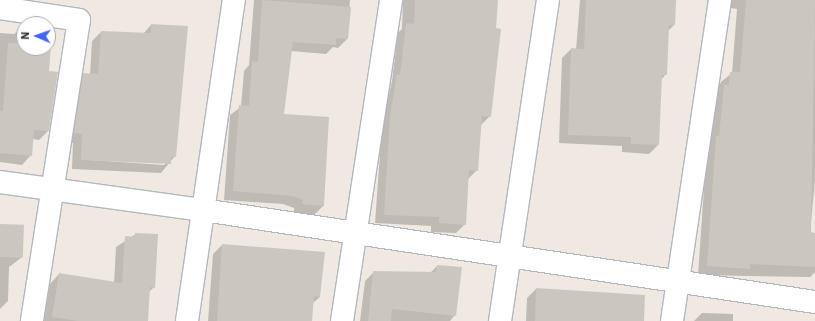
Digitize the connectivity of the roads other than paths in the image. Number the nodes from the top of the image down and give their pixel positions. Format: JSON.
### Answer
{"nodes":[{"id":1,"x":234,"y":0,"type":"edge"},
{"id":2,"x":391,"y":0,"type":"edge"},
{"id":3,"x":548,"y":0,"type":"edge"},
{"id":4,"x":720,"y":0,"type":"edge"},
{"id":5,"x":0,"y":8,"type":"edge"},
{"id":6,"x":0,"y":182,"type":"edge"},
{"id":7,"x":52,"y":190,"type":"junction"},
{"id":8,"x":203,"y":210,"type":"junction"},
{"id":9,"x":355,"y":235,"type":"junction"},
{"id":10,"x":510,"y":255,"type":"junction"},
{"id":11,"x":678,"y":279,"type":"junction"},
{"id":12,"x":815,"y":302,"type":"edge"},
{"id":13,"x":32,"y":321,"type":"edge"},
{"id":14,"x":187,"y":321,"type":"edge"},
{"id":15,"x":342,"y":321,"type":"edge"},
{"id":16,"x":500,"y":321,"type":"edge"},
{"id":17,"x":672,"y":321,"type":"edge"}],
"edges":[{"from":1,"to":8,"type":"street"},
{"from":2,"to":9,"type":"street"},
{"from":3,"to":10,"type":"street"},
{"from":4,"to":11,"type":"street"},
{"from":5,"to":7,"type":"street"},
{"from":6,"to":7,"type":"street"},
{"from":7,"to":8,"type":"street"},
{"from":7,"to":13,"type":"street"},
{"from":8,"to":9,"type":"street"},
{"from":8,"to":14,"type":"street"},
{"from":9,"to":10,"type":"street"},
{"from":9,"to":15,"type":"street"},
{"from":10,"to":11,"type":"street"},
{"from":10,"to":16,"type":"street"},
{"from":11,"to":12,"type":"street"},
{"from":11,"to":17,"type":"street"}]}
